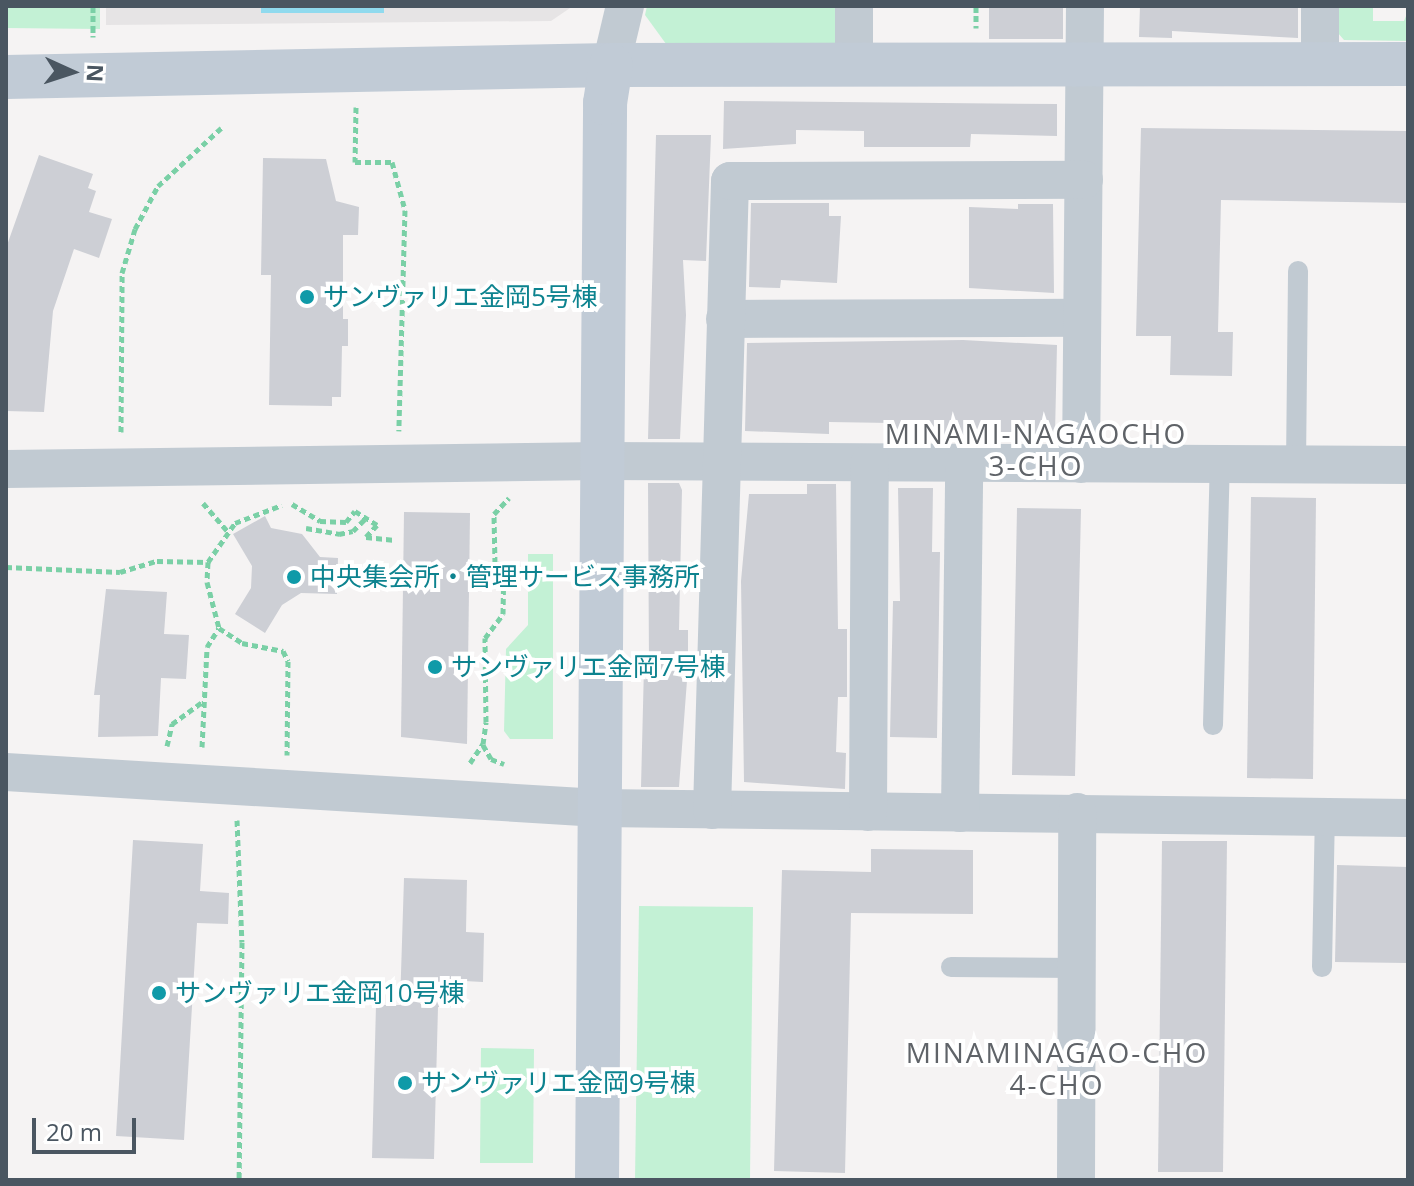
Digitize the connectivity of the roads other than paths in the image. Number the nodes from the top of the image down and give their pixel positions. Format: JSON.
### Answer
{"nodes":[{"id":1,"x":625,"y":6,"type":"edge"},
{"id":2,"x":854,"y":6,"type":"edge"},
{"id":3,"x":1085,"y":6,"type":"edge"},
{"id":4,"x":1320,"y":6,"type":"edge"},
{"id":5,"x":1085,"y":64,"type":"junction"},
{"id":6,"x":1320,"y":64,"type":"junction"},
{"id":7,"x":1408,"y":64,"type":"edge"},
{"id":8,"x":611,"y":65,"type":"junction"},
{"id":9,"x":854,"y":65,"type":"junction"},
{"id":10,"x":6,"y":77,"type":"edge"},
{"id":11,"x":1084,"y":180,"type":"junction"},
{"id":12,"x":1298,"y":271,"type":"dead end"},
{"id":13,"x":1082,"y":318,"type":"junction"},
{"id":14,"x":725,"y":319,"type":"junction"},
{"id":15,"x":601,"y":461,"type":"junction"},
{"id":16,"x":719,"y":462,"type":"junction"},
{"id":17,"x":870,"y":463,"type":"junction"},
{"id":18,"x":964,"y":464,"type":"junction"},
{"id":19,"x":1081,"y":464,"type":"junction"},
{"id":20,"x":1220,"y":464,"type":"junction"},
{"id":21,"x":1296,"y":465,"type":"junction"},
{"id":22,"x":1408,"y":465,"type":"edge"},
{"id":23,"x":6,"y":469,"type":"edge"},
{"id":24,"x":1213,"y":725,"type":"dead end"},
{"id":25,"x":6,"y":772,"type":"edge"},
{"id":26,"x":599,"y":808,"type":"junction"},
{"id":27,"x":712,"y":810,"type":"junction"},
{"id":28,"x":868,"y":812,"type":"junction"},
{"id":29,"x":1077,"y":812,"type":"junction"},
{"id":30,"x":960,"y":813,"type":"junction"},
{"id":31,"x":1325,"y":817,"type":"junction"},
{"id":32,"x":1408,"y":818,"type":"edge"},
{"id":33,"x":951,"y":967,"type":"dead end"},
{"id":34,"x":1322,"y":967,"type":"dead end"},
{"id":35,"x":1077,"y":968,"type":"junction"},
{"id":36,"x":597,"y":1180,"type":"edge"},
{"id":37,"x":1076,"y":1180,"type":"edge"}],
"edges":[{"from":1,"to":8,"type":"street"},
{"from":2,"to":9,"type":"street"},
{"from":3,"to":5,"type":"street"},
{"from":4,"to":6,"type":"street"},
{"from":5,"to":6,"type":"street"},
{"from":5,"to":9,"type":"street"},
{"from":5,"to":11,"type":"street"},
{"from":6,"to":7,"type":"street"},
{"from":8,"to":9,"type":"street"},
{"from":8,"to":10,"type":"street"},
{"from":8,"to":15,"type":"street"},
{"from":11,"to":13,"type":"street"},
{"from":11,"to":14,"type":"street"},
{"from":12,"to":21,"type":"lane"},
{"from":13,"to":14,"type":"street"},
{"from":13,"to":19,"type":"street"},
{"from":14,"to":16,"type":"street"},
{"from":15,"to":16,"type":"street"},
{"from":15,"to":23,"type":"street"},
{"from":15,"to":26,"type":"street"},
{"from":16,"to":17,"type":"street"},
{"from":16,"to":27,"type":"street"},
{"from":17,"to":18,"type":"street"},
{"from":17,"to":28,"type":"street"},
{"from":18,"to":19,"type":"street"},
{"from":18,"to":30,"type":"street"},
{"from":19,"to":20,"type":"street"},
{"from":20,"to":21,"type":"street"},
{"from":20,"to":24,"type":"lane"},
{"from":21,"to":22,"type":"street"},
{"from":25,"to":26,"type":"street"},
{"from":26,"to":27,"type":"street"},
{"from":26,"to":36,"type":"street"},
{"from":27,"to":28,"type":"street"},
{"from":28,"to":30,"type":"street"},
{"from":29,"to":30,"type":"street"},
{"from":29,"to":31,"type":"street"},
{"from":29,"to":35,"type":"street"},
{"from":31,"to":32,"type":"street"},
{"from":31,"to":34,"type":"lane"},
{"from":33,"to":35,"type":"lane"},
{"from":35,"to":37,"type":"street"}]}
